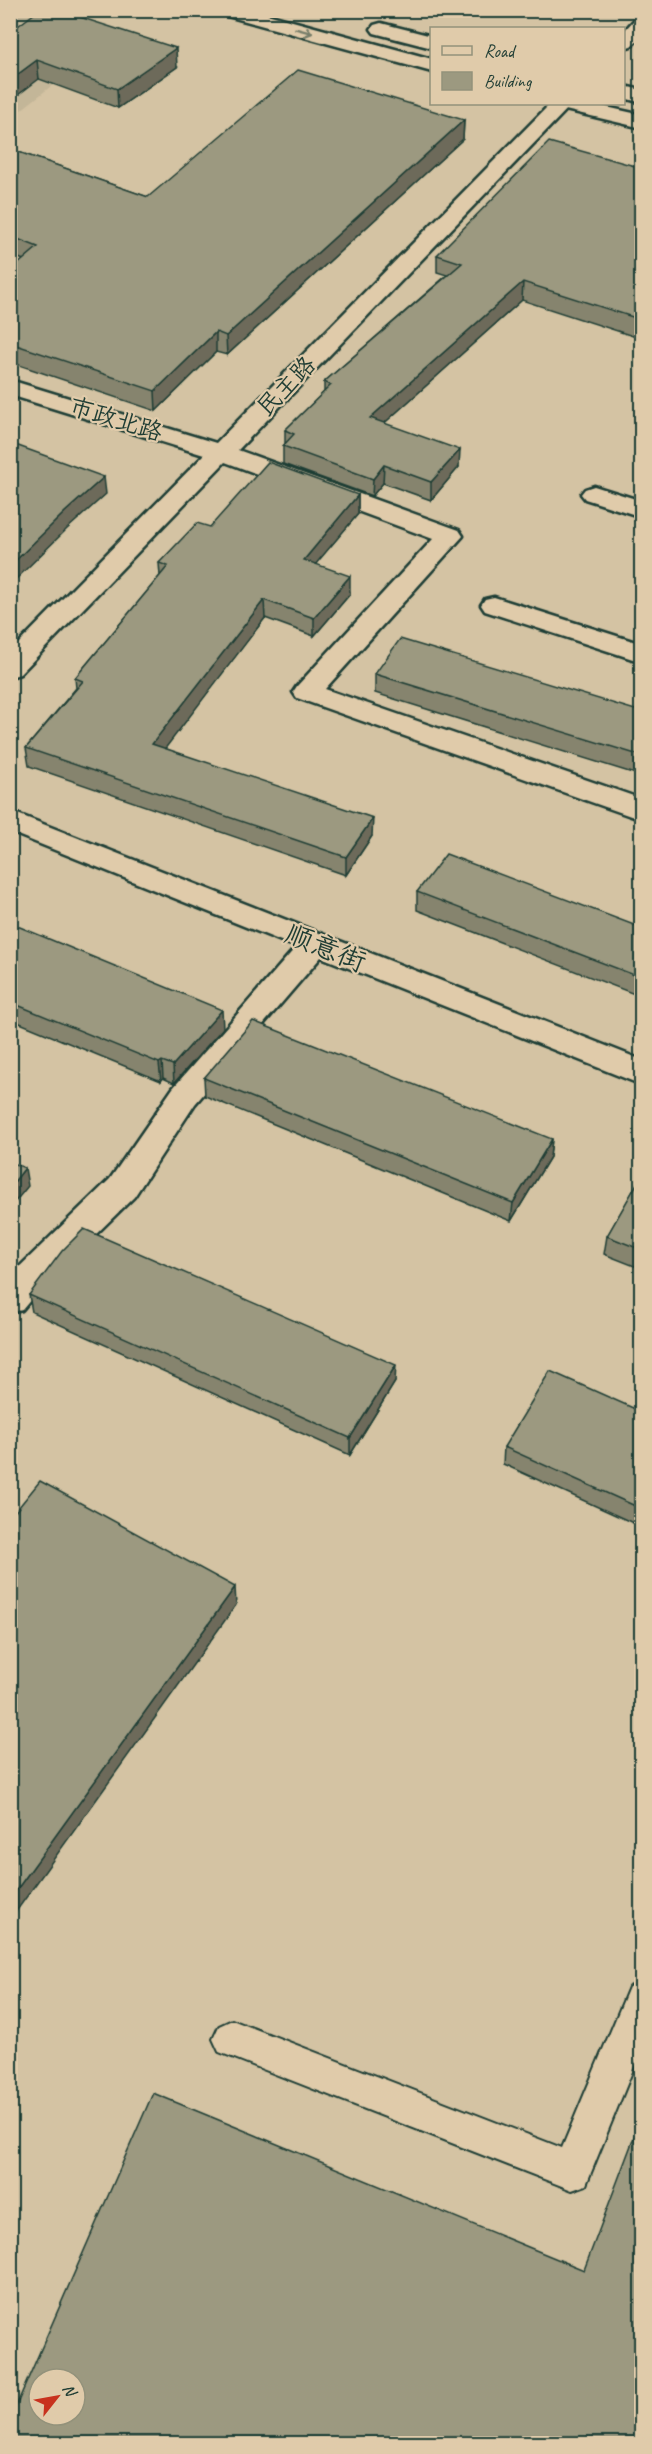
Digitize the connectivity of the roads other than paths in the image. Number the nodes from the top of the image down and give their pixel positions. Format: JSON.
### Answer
{"nodes":[{"id":1,"x":227,"y":10,"type":"edge"},
{"id":2,"x":642,"y":23,"type":"edge"},
{"id":3,"x":366,"y":25,"type":"dead end"},
{"id":4,"x":430,"y":41,"type":"edge"},
{"id":5,"x":625,"y":41,"type":"edge"},
{"id":6,"x":430,"y":65,"type":"edge"},
{"id":7,"x":625,"y":92,"type":"edge"},
{"id":8,"x":642,"y":97,"type":"edge"},
{"id":9,"x":560,"y":105,"type":"edge"},
{"id":10,"x":573,"y":105,"type":"edge"},
{"id":11,"x":642,"y":122,"type":"edge"},
{"id":12,"x":10,"y":387,"type":"edge"},
{"id":13,"x":221,"y":452,"type":"junction"},
{"id":14,"x":594,"y":494,"type":"dead end"},
{"id":15,"x":642,"y":509,"type":"edge"},
{"id":16,"x":494,"y":606,"type":"dead end"},
{"id":17,"x":642,"y":653,"type":"edge"},
{"id":18,"x":10,"y":668,"type":"edge"},
{"id":19,"x":642,"y":810,"type":"edge"},
{"id":20,"x":10,"y":821,"type":"edge"},
{"id":21,"x":316,"y":943,"type":"junction"},
{"id":22,"x":642,"y":1073,"type":"edge"},
{"id":23,"x":10,"y":1300,"type":"edge"},
{"id":24,"x":642,"y":2000,"type":"edge"},
{"id":25,"x":232,"y":2039,"type":"dead end"}],
"edges":[{"from":1,"to":6,"type":"street","one_way":true},
{"from":2,"to":5,"type":"street"},
{"from":3,"to":4,"type":"street"},
{"from":7,"to":8,"type":"street"},
{"from":9,"to":13,"type":"street","name":"民主路"},
{"from":10,"to":11,"type":"street"},
{"from":12,"to":13,"type":"street","name":"市政北路"},
{"from":13,"to":18,"type":"street","name":"民主路"},
{"from":13,"to":19,"type":"street","name":"市政北路"},
{"from":14,"to":15,"type":"street"},
{"from":16,"to":17,"type":"street"},
{"from":20,"to":21,"type":"street","name":"顺意街"},
{"from":21,"to":22,"type":"street","name":"顺意街"},
{"from":21,"to":23,"type":"street"},
{"from":24,"to":25,"type":"lane"}]}
